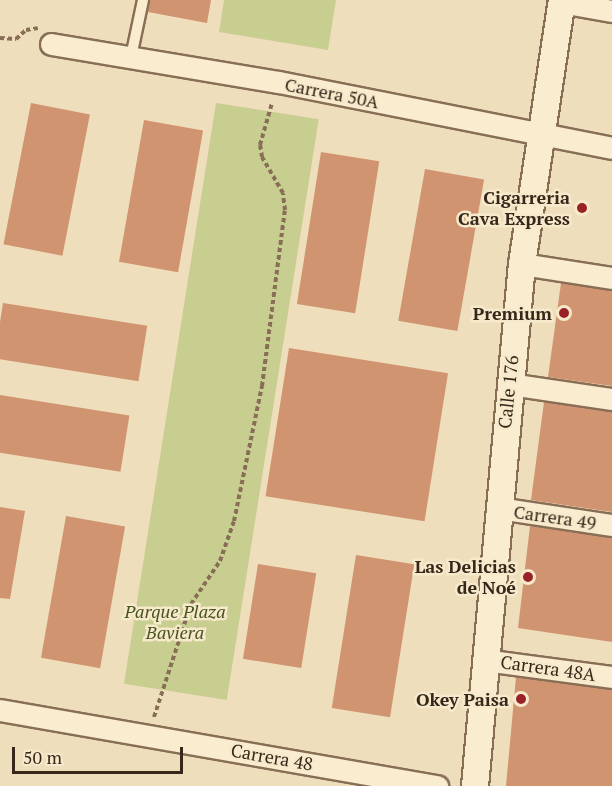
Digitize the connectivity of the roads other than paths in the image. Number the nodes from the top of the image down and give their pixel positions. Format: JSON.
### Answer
{"nodes":[{"id":1,"x":143,"y":0,"type":"edge"},
{"id":2,"x":562,"y":1,"type":"edge"},
{"id":3,"x":612,"y":11,"type":"edge"},
{"id":4,"x":51,"y":44,"type":"road end"},
{"id":5,"x":131,"y":57,"type":"junction"},
{"id":6,"x":539,"y":135,"type":"junction"},
{"id":7,"x":612,"y":148,"type":"edge"},
{"id":8,"x":522,"y":264,"type":"junction"},
{"id":9,"x":612,"y":278,"type":"edge"},
{"id":10,"x":509,"y":384,"type":"junction"},
{"id":11,"x":612,"y":399,"type":"edge"},
{"id":12,"x":498,"y":508,"type":"junction"},
{"id":13,"x":612,"y":525,"type":"edge"},
{"id":14,"x":484,"y":660,"type":"junction"},
{"id":15,"x":612,"y":677,"type":"edge"},
{"id":16,"x":0,"y":710,"type":"edge"},
{"id":17,"x":437,"y":786,"type":"edge"},
{"id":18,"x":475,"y":786,"type":"edge"}],
"edges":[{"from":1,"to":5,"type":"lane"},
{"from":2,"to":3,"type":"street"},
{"from":2,"to":6,"type":"street","name":"Calle 176"},
{"from":4,"to":5,"type":"street","name":"Carrera 50A"},
{"from":5,"to":6,"type":"street","name":"Carrera 50A"},
{"from":6,"to":7,"type":"street","name":"Carrera 50A"},
{"from":6,"to":8,"type":"street","name":"Calle 176"},
{"from":8,"to":9,"type":"street"},
{"from":8,"to":10,"type":"street","name":"Calle 176"},
{"from":10,"to":11,"type":"street"},
{"from":10,"to":12,"type":"street","name":"Calle 176"},
{"from":12,"to":13,"type":"street","name":"Carrera 49"},
{"from":12,"to":14,"type":"street","name":"Calle 176"},
{"from":14,"to":15,"type":"street","name":"Carrera 48A"},
{"from":14,"to":18,"type":"street","name":"Calle 176"},
{"from":16,"to":17,"type":"street","name":"Carrera 48"}]}
